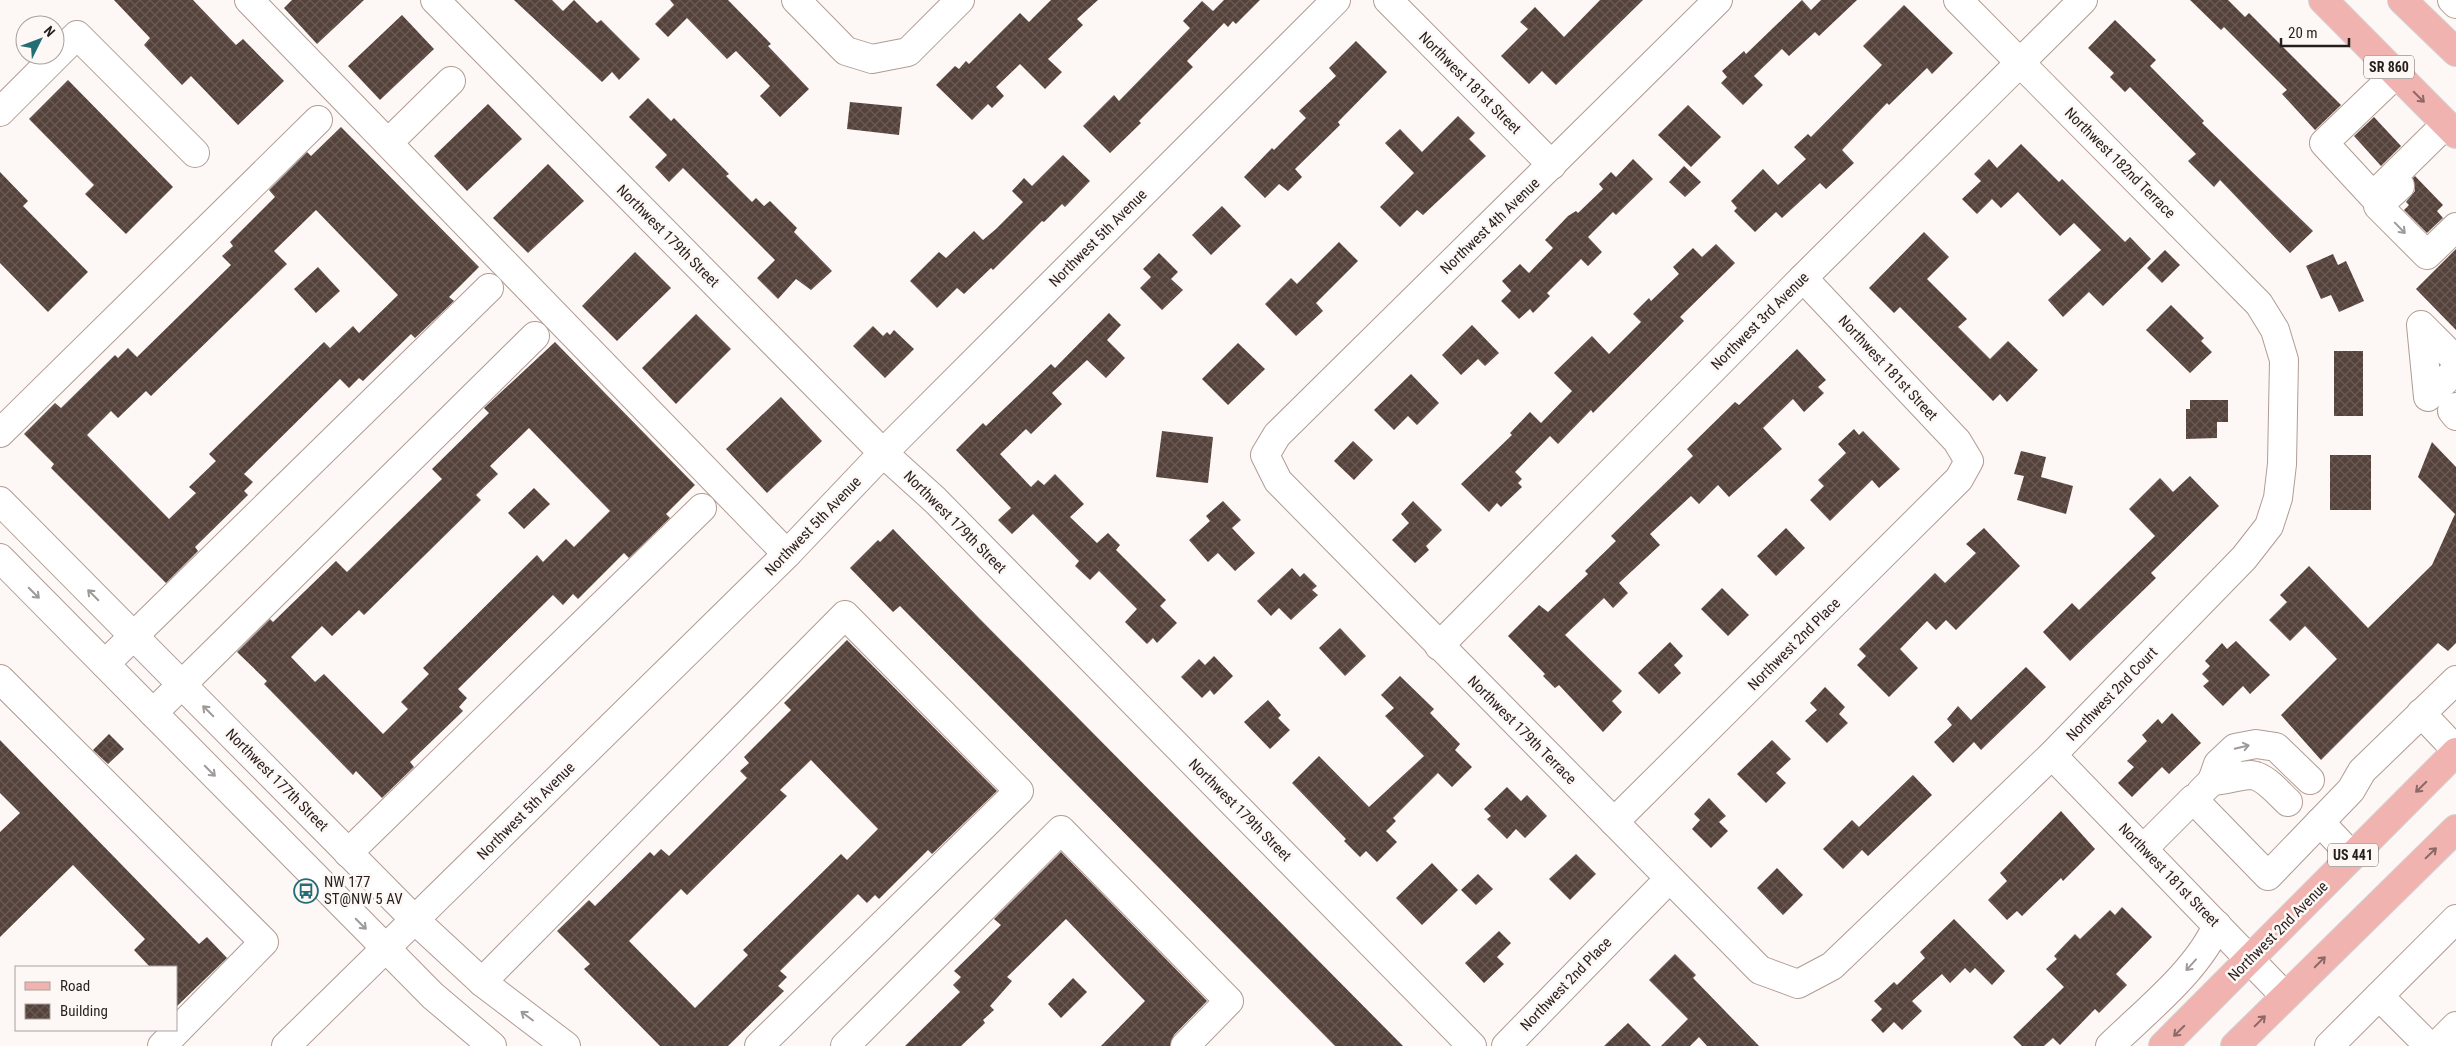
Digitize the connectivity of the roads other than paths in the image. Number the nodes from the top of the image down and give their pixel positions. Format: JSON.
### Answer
{"nodes":[{"id":1,"x":249,"y":0,"type":"edge"},
{"id":2,"x":796,"y":0,"type":"edge"},
{"id":3,"x":960,"y":0,"type":"edge"},
{"id":4,"x":1336,"y":0,"type":"edge"},
{"id":5,"x":1388,"y":0,"type":"edge"},
{"id":6,"x":1718,"y":0,"type":"edge"},
{"id":7,"x":1958,"y":0,"type":"edge"},
{"id":8,"x":2083,"y":0,"type":"edge"},
{"id":9,"x":2323,"y":0,"type":"edge"},
{"id":10,"x":2402,"y":0,"type":"edge"},
{"id":11,"x":2452,"y":0,"type":"edge"},
{"id":12,"x":441,"y":2,"type":"edge"},
{"id":13,"x":2456,"y":4,"type":"edge"},
{"id":14,"x":2454,"y":47,"type":"edge"},
{"id":15,"x":2019,"y":61,"type":"junction"},
{"id":16,"x":2396,"y":74,"type":"junction"},
{"id":17,"x":451,"y":81,"type":"dead end"},
{"id":18,"x":0,"y":112,"type":"edge"},
{"id":19,"x":318,"y":120,"type":"dead end"},
{"id":20,"x":2452,"y":131,"type":"edge"},
{"id":21,"x":388,"y":143,"type":"junction"},
{"id":22,"x":195,"y":153,"type":"dead end"},
{"id":23,"x":1552,"y":165,"type":"junction"},
{"id":24,"x":2456,"y":227,"type":"edge"},
{"id":25,"x":1803,"y":278,"type":"junction"},
{"id":26,"x":489,"y":288,"type":"dead end"},
{"id":27,"x":2275,"y":330,"type":"joint"},
{"id":28,"x":535,"y":336,"type":"dead end"},
{"id":29,"x":2456,"y":360,"type":"edge"},
{"id":30,"x":2456,"y":370,"type":"edge"},
{"id":31,"x":2456,"y":407,"type":"edge"},
{"id":32,"x":2456,"y":416,"type":"edge"},
{"id":33,"x":0,"y":433,"type":"edge"},
{"id":34,"x":883,"y":454,"type":"junction"},
{"id":35,"x":1265,"y":455,"type":"joint"},
{"id":36,"x":1969,"y":462,"type":"joint"},
{"id":37,"x":0,"y":501,"type":"edge"},
{"id":38,"x":702,"y":508,"type":"dead end"},
{"id":39,"x":787,"y":554,"type":"junction"},
{"id":40,"x":0,"y":558,"type":"edge"},
{"id":41,"x":134,"y":636,"type":"junction"},
{"id":42,"x":1439,"y":646,"type":"junction"},
{"id":43,"x":105,"y":664,"type":"junction"},
{"id":44,"x":0,"y":678,"type":"edge"},
{"id":45,"x":2456,"y":680,"type":"edge"},
{"id":46,"x":182,"y":684,"type":"junction"},
{"id":47,"x":153,"y":713,"type":"junction"},
{"id":48,"x":2421,"y":713,"type":"junction"},
{"id":49,"x":2456,"y":751,"type":"edge"},
{"id":50,"x":2052,"y":755,"type":"junction"},
{"id":51,"x":2202,"y":790,"type":"junction"},
{"id":52,"x":2312,"y":805,"type":"junction"},
{"id":53,"x":1614,"y":822,"type":"junction"},
{"id":54,"x":2456,"y":830,"type":"edge"},
{"id":55,"x":2143,"y":849,"type":"junction"},
{"id":56,"x":348,"y":852,"type":"junction"},
{"id":57,"x":2352,"y":856,"type":"junction"},
{"id":58,"x":1669,"y":879,"type":"junction"},
{"id":59,"x":2456,"y":919,"type":"edge"},
{"id":60,"x":416,"y":920,"type":"junction"},
{"id":61,"x":2217,"y":925,"type":"junction"},
{"id":62,"x":386,"y":949,"type":"junction"},
{"id":63,"x":2250,"y":959,"type":"junction"},
{"id":64,"x":482,"y":982,"type":"junction"},
{"id":65,"x":1798,"y":984,"type":"joint"},
{"id":66,"x":2285,"y":996,"type":"junction"},
{"id":67,"x":2379,"y":996,"type":"junction"},
{"id":68,"x":2456,"y":1026,"type":"edge"},
{"id":69,"x":178,"y":1030,"type":"edge"},
{"id":70,"x":177,"y":1031,"type":"edge"},
{"id":71,"x":162,"y":1046,"type":"edge"},
{"id":72,"x":286,"y":1046,"type":"edge"},
{"id":73,"x":492,"y":1046,"type":"edge"},
{"id":74,"x":566,"y":1046,"type":"edge"},
{"id":75,"x":758,"y":1046,"type":"edge"},
{"id":76,"x":845,"y":1046,"type":"edge"},
{"id":77,"x":1185,"y":1046,"type":"edge"},
{"id":78,"x":1472,"y":1046,"type":"edge"},
{"id":79,"x":1506,"y":1046,"type":"edge"},
{"id":80,"x":2110,"y":1046,"type":"edge"},
{"id":81,"x":2163,"y":1046,"type":"edge"},
{"id":82,"x":2235,"y":1046,"type":"edge"},
{"id":83,"x":2328,"y":1046,"type":"edge"},
{"id":84,"x":2429,"y":1046,"type":"edge"},
{"id":85,"x":2436,"y":1046,"type":"edge"}],
"edges":[{"from":1,"to":21,"type":"street"},
{"from":2,"to":3,"type":"street"},
{"from":4,"to":34,"type":"street","name":"Northwest 5th Avenue"},
{"from":5,"to":23,"type":"street","name":"Northwest 181st Street"},
{"from":6,"to":23,"type":"street","name":"Northwest 4th Avenue"},
{"from":7,"to":15,"type":"street","name":"Northwest 182nd Terrace"},
{"from":8,"to":15,"type":"street","name":"Northwest 3rd Avenue"},
{"from":9,"to":16,"type":"main road","number":"SR 860"},
{"from":10,"to":14,"type":"main road"},
{"from":11,"to":13,"type":"street"},
{"from":12,"to":34,"type":"street","name":"Northwest 179th Street"},
{"from":15,"to":25,"type":"street","name":"Northwest 3rd Avenue"},
{"from":15,"to":27,"type":"street","name":"Northwest 182nd Terrace"},
{"from":16,"to":20,"type":"main road","number":"SR 860","one_way":true},
{"from":16,"to":20,"type":"street"},
{"from":17,"to":21,"type":"street"},
{"from":18,"to":22,"type":"street"},
{"from":19,"to":33,"type":"street"},
{"from":20,"to":24,"type":"street","one_way":true},
{"from":21,"to":39,"type":"street"},
{"from":23,"to":35,"type":"street","name":"Northwest 4th Avenue"},
{"from":25,"to":36,"type":"street","name":"Northwest 181st Street"},
{"from":25,"to":42,"type":"street","name":"Northwest 3rd Avenue"},
{"from":26,"to":41,"type":"street"},
{"from":27,"to":50,"type":"street","name":"Northwest 2nd Court"},
{"from":28,"to":46,"type":"street"},
{"from":29,"to":30,"type":"street"},
{"from":31,"to":32,"type":"street"},
{"from":34,"to":39,"type":"street","name":"Northwest 5th Avenue"},
{"from":34,"to":78,"type":"street","name":"Northwest 179th Street"},
{"from":35,"to":42,"type":"street","name":"Northwest 179th Terrace"},
{"from":36,"to":53,"type":"street","name":"Northwest 2nd Place"},
{"from":41,"to":37,"type":"street","name":"Northwest 177th Street","one_way":true},
{"from":38,"to":56,"type":"street"},
{"from":39,"to":60,"type":"street","name":"Northwest 5th Avenue"},
{"from":40,"to":43,"type":"street","one_way":true},
{"from":41,"to":43,"type":"street"},
{"from":41,"to":46,"type":"street","name":"Northwest 177th Street"},
{"from":42,"to":53,"type":"street","name":"Northwest 179th Terrace"},
{"from":43,"to":47,"type":"street"},
{"from":44,"to":69,"type":"street"},
{"from":45,"to":48,"type":"street"},
{"from":46,"to":47,"type":"street"},
{"from":56,"to":46,"type":"street","name":"Northwest 177th Street","one_way":true},
{"from":47,"to":62,"type":"street","one_way":true},
{"from":48,"to":49,"type":"street"},
{"from":48,"to":52,"type":"street"},
{"from":49,"to":57,"type":"main road","name":"Northwest 2nd Avenue","number":"US 441","one_way":true},
{"from":50,"to":55,"type":"street","name":"Northwest 181st Street"},
{"from":50,"to":65,"type":"street","name":"Northwest 2nd Court"},
{"from":51,"to":52,"type":"street","one_way":true},
{"from":51,"to":52,"type":"street"},
{"from":51,"to":55,"type":"street"},
{"from":52,"to":57,"type":"street"},
{"from":53,"to":58,"type":"street","name":"Northwest 179th Terrace"},
{"from":66,"to":54,"type":"main road","one_way":true},
{"from":55,"to":61,"type":"street","name":"Northwest 181st Street"},
{"from":56,"to":60,"type":"street","name":"Northwest 177th Street"},
{"from":57,"to":63,"type":"main road","name":"Northwest 2nd Avenue","number":"US 441"},
{"from":58,"to":65,"type":"street","name":"Northwest 179th Terrace"},
{"from":58,"to":79,"type":"street","name":"Northwest 2nd Place"},
{"from":59,"to":67,"type":"street"},
{"from":60,"to":62,"type":"street","name":"Northwest 5th Avenue"},
{"from":60,"to":64,"type":"street","name":"Northwest 177th Street"},
{"from":61,"to":63,"type":"street","name":"Northwest 181st Street"},
{"from":61,"to":80,"type":"street","one_way":true},
{"from":62,"to":72,"type":"street","name":"Northwest 5th Avenue"},
{"from":62,"to":73,"type":"street"},
{"from":63,"to":66,"type":"street","name":"Northwest 181st Street"},
{"from":63,"to":81,"type":"main road","name":"Northwest 2nd Avenue","number":"US 441","one_way":true},
{"from":74,"to":64,"type":"street","name":"Northwest 177th Street","one_way":true},
{"from":64,"to":75,"type":"street"},
{"from":82,"to":66,"type":"main road","one_way":true},
{"from":67,"to":83,"type":"street"},
{"from":67,"to":84,"type":"street"},
{"from":68,"to":85,"type":"street"},
{"from":70,"to":71,"type":"street"},
{"from":76,"to":77,"type":"street"}]}
